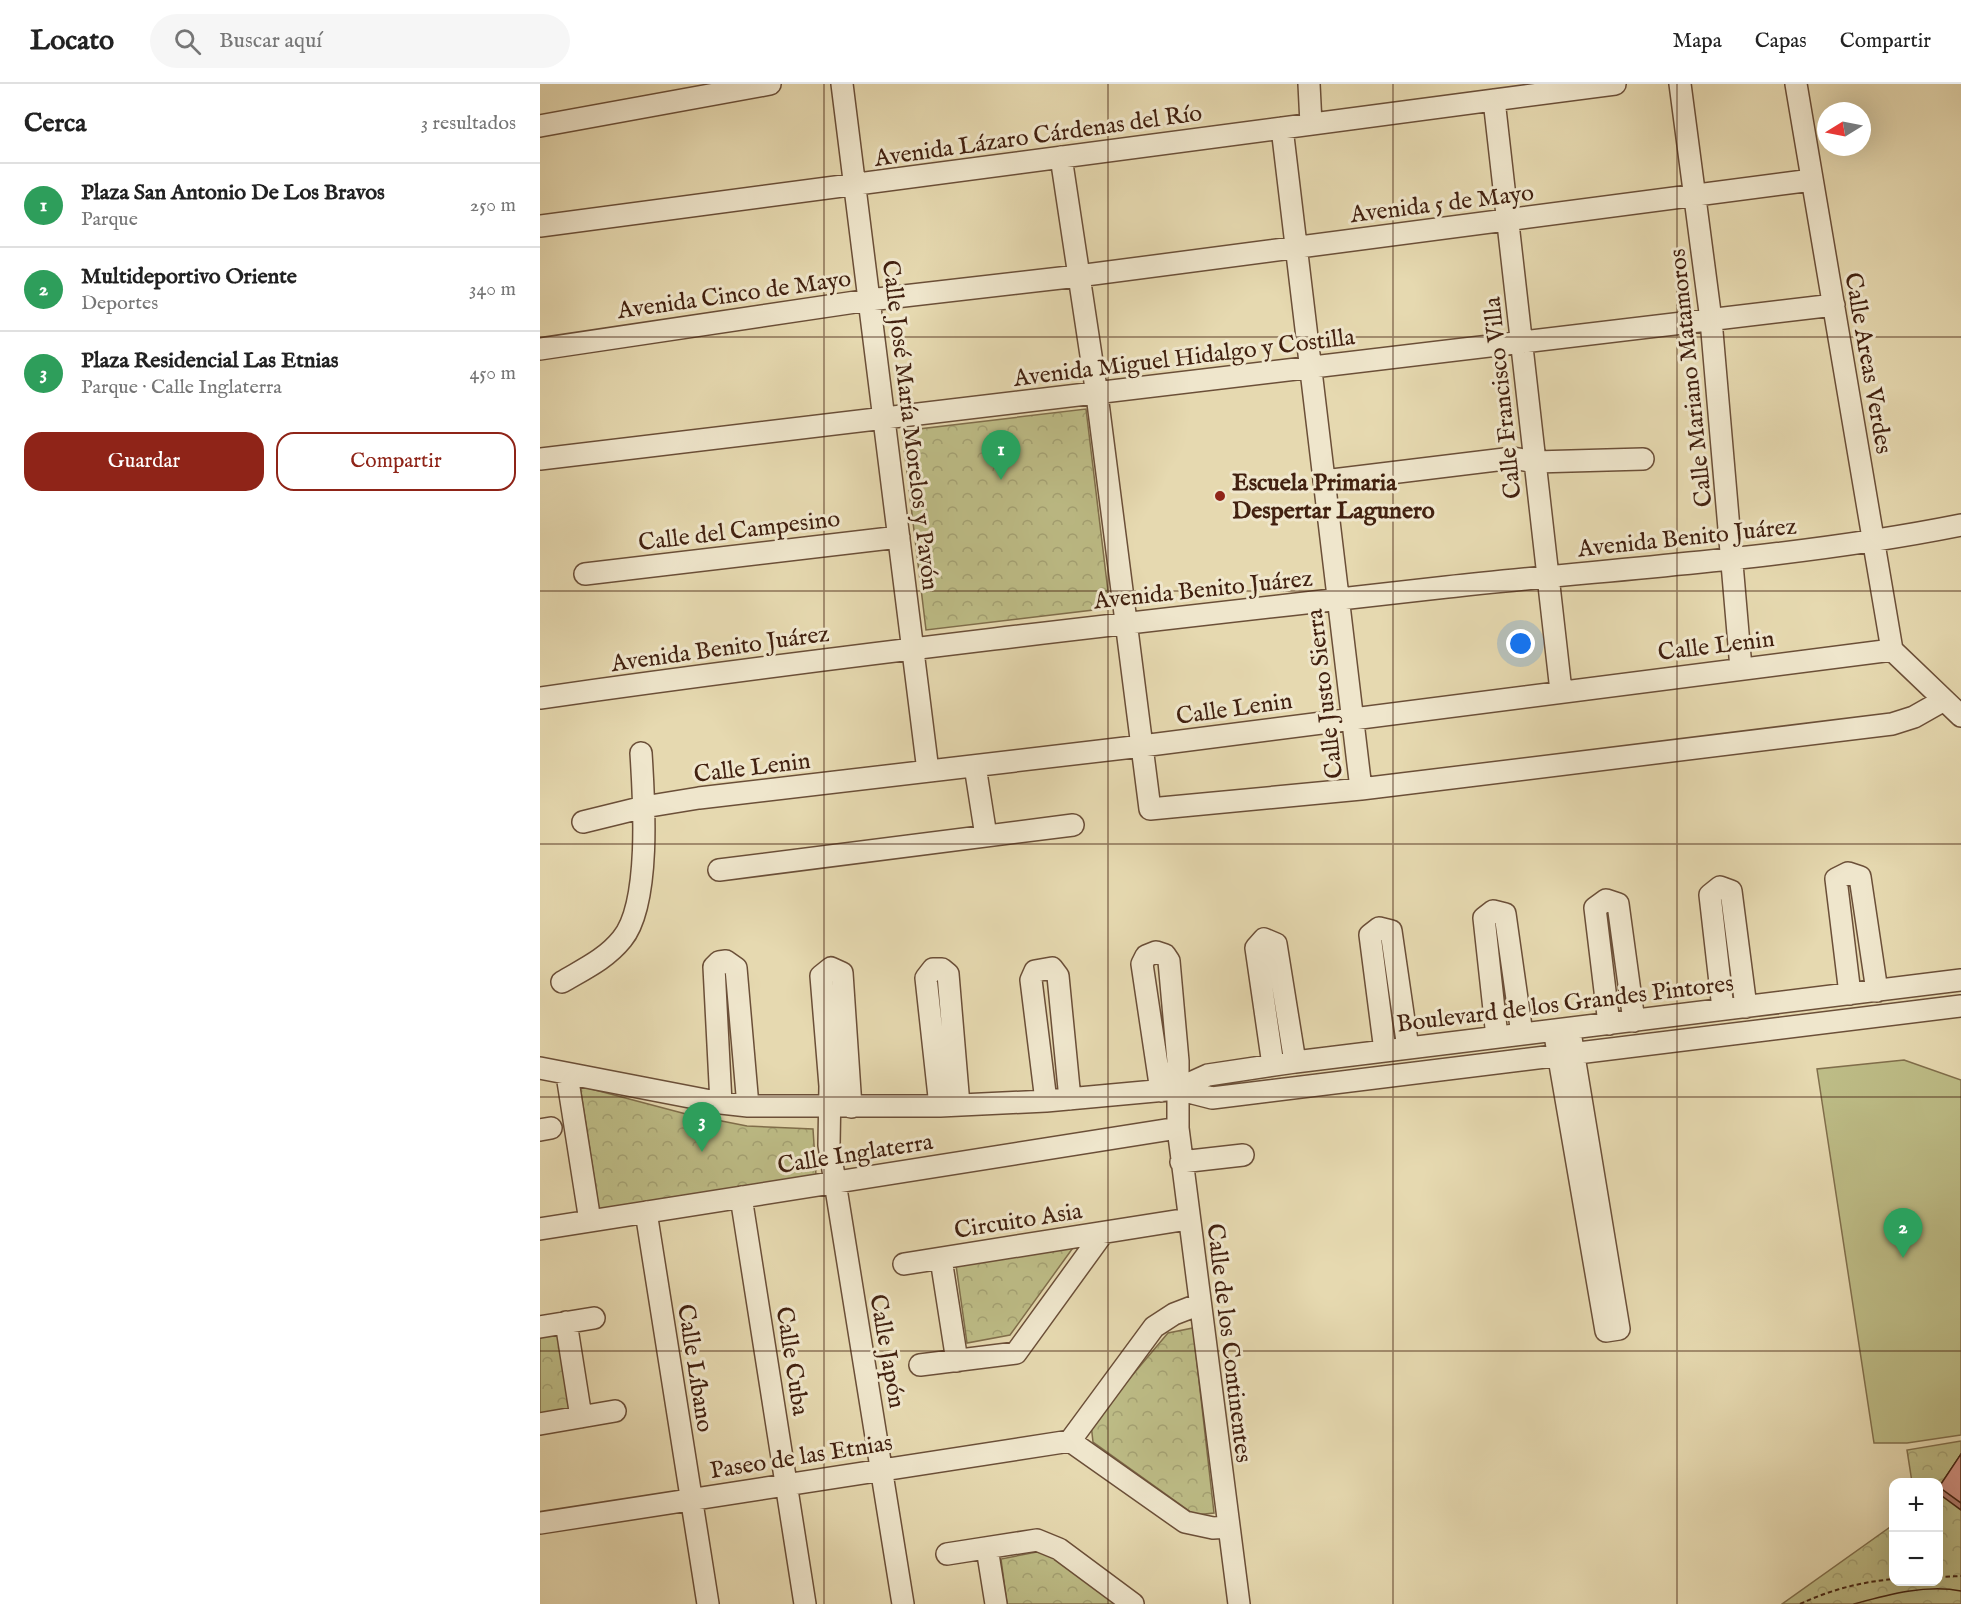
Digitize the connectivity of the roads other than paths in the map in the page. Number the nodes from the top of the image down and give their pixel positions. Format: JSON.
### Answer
{"nodes":[{"id":1,"x":771,"y":84,"type":"edge"},
{"id":2,"x":842,"y":84,"type":"edge"},
{"id":3,"x":1309,"y":84,"type":"edge"},
{"id":4,"x":1615,"y":84,"type":"edge"},
{"id":5,"x":1680,"y":84,"type":"edge"},
{"id":6,"x":1796,"y":84,"type":"edge"},
{"id":7,"x":1494,"y":100,"type":"junction"},
{"id":8,"x":1311,"y":124,"type":"junction"},
{"id":9,"x":540,"y":126,"type":"edge"},
{"id":10,"x":1282,"y":128,"type":"junction"},
{"id":11,"x":1061,"y":157,"type":"junction"},
{"id":12,"x":1812,"y":180,"type":"junction"},
{"id":13,"x":855,"y":184,"type":"junction"},
{"id":14,"x":1695,"y":196,"type":"junction"},
{"id":15,"x":1508,"y":220,"type":"junction"},
{"id":16,"x":540,"y":226,"type":"edge"},
{"id":17,"x":1296,"y":248,"type":"junction"},
{"id":18,"x":1078,"y":276,"type":"junction"},
{"id":19,"x":869,"y":300,"type":"junction"},
{"id":20,"x":1834,"y":305,"type":"junction"},
{"id":21,"x":1711,"y":320,"type":"junction"},
{"id":22,"x":1521,"y":342,"type":"junction"},
{"id":23,"x":540,"y":349,"type":"edge"},
{"id":24,"x":1311,"y":367,"type":"junction"},
{"id":25,"x":1097,"y":395,"type":"junction"},
{"id":26,"x":884,"y":418,"type":"junction"},
{"id":27,"x":540,"y":459,"type":"edge"},
{"id":28,"x":1643,"y":459,"type":"dead end"},
{"id":29,"x":1535,"y":462,"type":"junction"},
{"id":30,"x":1324,"y":481,"type":"junction"},
{"id":31,"x":1961,"y":525,"type":"edge"},
{"id":32,"x":899,"y":537,"type":"junction"},
{"id":33,"x":1874,"y":542,"type":"junction"},
{"id":34,"x":1734,"y":560,"type":"junction"},
{"id":35,"x":585,"y":574,"type":"dead end"},
{"id":36,"x":1548,"y":576,"type":"junction"},
{"id":37,"x":1339,"y":599,"type":"junction"},
{"id":38,"x":1127,"y":622,"type":"junction"},
{"id":39,"x":912,"y":648,"type":"junction"},
{"id":40,"x":1892,"y":650,"type":"junction"},
{"id":41,"x":1741,"y":668,"type":"junction"},
{"id":42,"x":1561,"y":690,"type":"junction"},
{"id":43,"x":540,"y":698,"type":"edge"},
{"id":44,"x":1944,"y":700,"type":"junction"},
{"id":45,"x":1961,"y":716,"type":"edge"},
{"id":46,"x":1353,"y":717,"type":"junction"},
{"id":47,"x":1142,"y":746,"type":"junction"},
{"id":48,"x":641,"y":753,"type":"dead end"},
{"id":49,"x":975,"y":766,"type":"junction"},
{"id":50,"x":928,"y":771,"type":"junction"},
{"id":51,"x":1362,"y":789,"type":"junction"},
{"id":52,"x":644,"y":807,"type":"junction"},
{"id":53,"x":583,"y":822,"type":"dead end"},
{"id":54,"x":1073,"y":825,"type":"dead end"},
{"id":55,"x":986,"y":836,"type":"junction"},
{"id":56,"x":719,"y":870,"type":"dead end"},
{"id":57,"x":1961,"y":981,"type":"edge"},
{"id":58,"x":562,"y":982,"type":"dead end"},
{"id":59,"x":1877,"y":991,"type":"junction"},
{"id":60,"x":1850,"y":994,"type":"junction"},
{"id":61,"x":1961,"y":1006,"type":"edge"},
{"id":62,"x":1746,"y":1007,"type":"junction"},
{"id":63,"x":1723,"y":1010,"type":"junction"},
{"id":64,"x":1634,"y":1021,"type":"junction"},
{"id":65,"x":1609,"y":1023,"type":"junction"},
{"id":66,"x":1521,"y":1028,"type":"junction"},
{"id":67,"x":1562,"y":1029,"type":"junction"},
{"id":68,"x":1496,"y":1031,"type":"junction"},
{"id":69,"x":1408,"y":1048,"type":"junction"},
{"id":70,"x":1385,"y":1051,"type":"junction"},
{"id":71,"x":1565,"y":1054,"type":"junction"},
{"id":72,"x":1295,"y":1062,"type":"junction"},
{"id":73,"x":1273,"y":1065,"type":"junction"},
{"id":74,"x":540,"y":1068,"type":"edge"},
{"id":75,"x":567,"y":1075,"type":"junction"},
{"id":76,"x":1169,"y":1090,"type":"junction"},
{"id":77,"x":1070,"y":1099,"type":"junction"},
{"id":78,"x":1046,"y":1101,"type":"junction"},
{"id":79,"x":721,"y":1103,"type":"junction"},
{"id":80,"x":748,"y":1106,"type":"junction"},
{"id":81,"x":950,"y":1106,"type":"junction"},
{"id":82,"x":828,"y":1107,"type":"junction"},
{"id":83,"x":851,"y":1107,"type":"junction"},
{"id":84,"x":1178,"y":1128,"type":"junction"},
{"id":85,"x":1243,"y":1155,"type":"dead end"},
{"id":86,"x":1181,"y":1162,"type":"junction"},
{"id":87,"x":833,"y":1181,"type":"junction"},
{"id":88,"x":741,"y":1197,"type":"junction"},
{"id":89,"x":646,"y":1212,"type":"junction"},
{"id":90,"x":1188,"y":1219,"type":"junction"},
{"id":91,"x":590,"y":1221,"type":"junction"},
{"id":92,"x":540,"y":1229,"type":"edge"},
{"id":93,"x":1103,"y":1233,"type":"junction"},
{"id":94,"x":941,"y":1258,"type":"junction"},
{"id":95,"x":904,"y":1264,"type":"dead end"},
{"id":96,"x":1200,"y":1304,"type":"junction"},
{"id":97,"x":594,"y":1318,"type":"dead end"},
{"id":98,"x":566,"y":1322,"type":"junction"},
{"id":99,"x":540,"y":1327,"type":"edge"},
{"id":100,"x":957,"y":1361,"type":"junction"},
{"id":101,"x":920,"y":1365,"type":"dead end"},
{"id":102,"x":615,"y":1411,"type":"dead end"},
{"id":103,"x":581,"y":1417,"type":"junction"},
{"id":104,"x":540,"y":1424,"type":"edge"},
{"id":105,"x":1070,"y":1441,"type":"junction"},
{"id":106,"x":882,"y":1469,"type":"junction"},
{"id":107,"x":787,"y":1485,"type":"junction"},
{"id":108,"x":691,"y":1500,"type":"junction"},
{"id":109,"x":540,"y":1523,"type":"edge"},
{"id":110,"x":1229,"y":1527,"type":"junction"},
{"id":111,"x":987,"y":1548,"type":"junction"},
{"id":112,"x":947,"y":1554,"type":"dead end"},
{"id":113,"x":708,"y":1604,"type":"edge"},
{"id":114,"x":805,"y":1604,"type":"edge"},
{"id":115,"x":903,"y":1604,"type":"edge"},
{"id":116,"x":996,"y":1604,"type":"edge"},
{"id":117,"x":1133,"y":1604,"type":"edge"},
{"id":118,"x":1239,"y":1604,"type":"edge"}],
"edges":[{"from":1,"to":9,"type":"street"},
{"from":2,"to":13,"type":"street","name":"Calle José María Morelos y Pavón"},
{"from":3,"to":8,"type":"street"},
{"from":4,"to":7,"type":"street","name":"Avenida Lázaro Cárdenas del Río"},
{"from":5,"to":14,"type":"street","name":"Calle Mariano Matamoros"},
{"from":6,"to":12,"type":"street","name":"Calle Areas Verdes"},
{"from":7,"to":8,"type":"street","name":"Avenida Lázaro Cárdenas del Río"},
{"from":7,"to":15,"type":"street","name":"Calle Francisco Villa"},
{"from":8,"to":10,"type":"street","name":"Avenida Lázaro Cárdenas del Río"},
{"from":10,"to":11,"type":"street","name":"Avenida Lázaro Cárdenas del Río"},
{"from":10,"to":17,"type":"street","name":"Calle Justo Sierra"},
{"from":11,"to":13,"type":"street","name":"Avenida Lázaro Cárdenas del Río"},
{"from":11,"to":18,"type":"street"},
{"from":12,"to":14,"type":"street","name":"Avenida 5 de Mayo"},
{"from":12,"to":20,"type":"street","name":"Calle Areas Verdes"},
{"from":13,"to":16,"type":"street","name":"Avenida Lázaro Cárdenas del Río"},
{"from":13,"to":19,"type":"street","name":"Calle José María Morelos y Pavón"},
{"from":14,"to":15,"type":"street","name":"Avenida 5 de Mayo"},
{"from":14,"to":21,"type":"street","name":"Calle Mariano Matamoros"},
{"from":15,"to":17,"type":"street","name":"Avenida 5 de Mayo"},
{"from":15,"to":22,"type":"street","name":"Calle Francisco Villa"},
{"from":17,"to":18,"type":"street","name":"Avenida 5 de Mayo"},
{"from":17,"to":24,"type":"street","name":"Calle Justo Sierra"},
{"from":18,"to":19,"type":"street","name":"Avenida Cinco de Mayo"},
{"from":18,"to":25,"type":"street"},
{"from":19,"to":23,"type":"street","name":"Avenida Cinco de Mayo"},
{"from":19,"to":26,"type":"street","name":"Calle José María Morelos y Pavón"},
{"from":20,"to":21,"type":"street","name":"Avenida Miguel Hidalgo y Costilla"},
{"from":20,"to":33,"type":"street","name":"Calle Areas Verdes"},
{"from":21,"to":22,"type":"street","name":"Avenida Miguel Hidalgo y Costilla"},
{"from":21,"to":34,"type":"street","name":"Calle Mariano Matamoros"},
{"from":22,"to":24,"type":"street","name":"Avenida Miguel Hidalgo y Costilla"},
{"from":22,"to":29,"type":"street","name":"Calle Francisco Villa"},
{"from":24,"to":25,"type":"street","name":"Avenida Miguel Hidalgo y Costilla"},
{"from":24,"to":30,"type":"street","name":"Calle Justo Sierra"},
{"from":25,"to":26,"type":"street","name":"Avenida Miguel Hidalgo y Costilla"},
{"from":25,"to":38,"type":"street"},
{"from":26,"to":27,"type":"street","name":"Avenida Miguel Hidalgo y Costilla"},
{"from":26,"to":32,"type":"street","name":"Calle José María Morelos y Pavón"},
{"from":28,"to":29,"type":"street"},
{"from":29,"to":30,"type":"street"},
{"from":29,"to":36,"type":"street","name":"Calle Francisco Villa"},
{"from":30,"to":37,"type":"street","name":"Calle Justo Sierra"},
{"from":31,"to":33,"type":"street","name":"Avenida Benito Juárez"},
{"from":32,"to":35,"type":"street","name":"Calle del Campesino"},
{"from":32,"to":39,"type":"street","name":"Calle José María Morelos y Pavón"},
{"from":33,"to":34,"type":"street","name":"Avenida Benito Juárez"},
{"from":33,"to":40,"type":"street","name":"Calle Areas Verdes"},
{"from":34,"to":36,"type":"street","name":"Avenida Benito Juárez"},
{"from":34,"to":41,"type":"street","name":"Calle Mariano Matamoros"},
{"from":36,"to":37,"type":"street","name":"Avenida Benito Juárez"},
{"from":36,"to":42,"type":"street","name":"Calle Francisco Villa"},
{"from":37,"to":38,"type":"street","name":"Avenida Benito Juárez"},
{"from":37,"to":46,"type":"street","name":"Calle Justo Sierra"},
{"from":38,"to":39,"type":"street","name":"Avenida Benito Juárez"},
{"from":38,"to":47,"type":"street"},
{"from":39,"to":43,"type":"street","name":"Avenida Benito Juárez"},
{"from":39,"to":50,"type":"street","name":"Calle José María Morelos y Pavón"},
{"from":40,"to":41,"type":"street","name":"Calle Lenin"},
{"from":40,"to":44,"type":"street"},
{"from":41,"to":42,"type":"street","name":"Calle Lenin"},
{"from":42,"to":46,"type":"street","name":"Calle Lenin"},
{"from":44,"to":45,"type":"street"},
{"from":44,"to":51,"type":"street"},
{"from":46,"to":47,"type":"street","name":"Calle Lenin"},
{"from":46,"to":51,"type":"street","name":"Calle Justo Sierra"},
{"from":47,"to":49,"type":"street","name":"Calle Lenin"},
{"from":47,"to":51,"type":"street"},
{"from":48,"to":52,"type":"street"},
{"from":49,"to":50,"type":"street","name":"Calle Lenin"},
{"from":49,"to":55,"type":"street"},
{"from":50,"to":52,"type":"street","name":"Calle Lenin"},
{"from":52,"to":53,"type":"street","name":"Calle Lenin"},
{"from":52,"to":58,"type":"street"},
{"from":54,"to":55,"type":"street"},
{"from":55,"to":56,"type":"street"},
{"from":57,"to":59,"type":"street","name":"Boulevard de los Grandes Pintores"},
{"from":59,"to":60,"type":"street","name":"Boulevard de los Grandes Pintores"},
{"from":59,"to":60,"type":"street"},
{"from":60,"to":62,"type":"street","name":"Boulevard de los Grandes Pintores"},
{"from":61,"to":71,"type":"street","name":"Boulevard de los Grandes Pintores"},
{"from":62,"to":63,"type":"street","name":"Boulevard de los Grandes Pintores"},
{"from":62,"to":63,"type":"street"},
{"from":63,"to":64,"type":"street","name":"Boulevard de los Grandes Pintores"},
{"from":64,"to":65,"type":"street","name":"Boulevard de los Grandes Pintores"},
{"from":64,"to":65,"type":"street"},
{"from":65,"to":67,"type":"street","name":"Boulevard de los Grandes Pintores"},
{"from":66,"to":67,"type":"street","name":"Boulevard de los Grandes Pintores"},
{"from":66,"to":68,"type":"street","name":"Boulevard de los Grandes Pintores"},
{"from":66,"to":68,"type":"street"},
{"from":67,"to":71,"type":"street"},
{"from":68,"to":69,"type":"street","name":"Boulevard de los Grandes Pintores"},
{"from":69,"to":70,"type":"street","name":"Boulevard de los Grandes Pintores"},
{"from":69,"to":70,"type":"street"},
{"from":70,"to":72,"type":"street","name":"Boulevard de los Grandes Pintores"},
{"from":71,"to":71,"type":"street"},
{"from":71,"to":76,"type":"street","name":"Boulevard de los Grandes Pintores"},
{"from":72,"to":73,"type":"street","name":"Boulevard de los Grandes Pintores"},
{"from":72,"to":73,"type":"street"},
{"from":73,"to":76,"type":"street","name":"Boulevard de los Grandes Pintores"},
{"from":74,"to":75,"type":"street","name":"Boulevard de los Grandes Pintores"},
{"from":75,"to":79,"type":"street","name":"Boulevard de los Grandes Pintores"},
{"from":75,"to":91,"type":"street"},
{"from":76,"to":76,"type":"street"},
{"from":76,"to":77,"type":"street","name":"Boulevard de los Grandes Pintores"},
{"from":76,"to":84,"type":"street","name":"Calle de los Continentes"},
{"from":77,"to":78,"type":"street","name":"Boulevard de los Grandes Pintores"},
{"from":77,"to":78,"type":"street"},
{"from":78,"to":81,"type":"street","name":"Boulevard de los Grandes Pintores"},
{"from":79,"to":80,"type":"street","name":"Boulevard de los Grandes Pintores"},
{"from":79,"to":80,"type":"street"},
{"from":80,"to":82,"type":"street","name":"Boulevard de los Grandes Pintores"},
{"from":81,"to":81,"type":"street"},
{"from":81,"to":83,"type":"street","name":"Boulevard de los Grandes Pintores"},
{"from":82,"to":83,"type":"street","name":"Boulevard de los Grandes Pintores"},
{"from":82,"to":83,"type":"street","name":"Calle Japón"},
{"from":82,"to":87,"type":"street","name":"Calle Japón"},
{"from":84,"to":86,"type":"street","name":"Calle de los Continentes"},
{"from":84,"to":87,"type":"street","name":"Calle Inglaterra"},
{"from":85,"to":86,"type":"street"},
{"from":86,"to":90,"type":"street","name":"Calle de los Continentes"},
{"from":87,"to":88,"type":"street","name":"Calle Inglaterra"},
{"from":87,"to":106,"type":"street","name":"Calle Japón"},
{"from":88,"to":89,"type":"street","name":"Calle Inglaterra"},
{"from":88,"to":107,"type":"street","name":"Calle Cuba"},
{"from":89,"to":91,"type":"street","name":"Calle Inglaterra"},
{"from":89,"to":108,"type":"street","name":"Calle Líbano"},
{"from":90,"to":93,"type":"street","name":"Circuito Asia"},
{"from":90,"to":96,"type":"street","name":"Calle de los Continentes"},
{"from":91,"to":92,"type":"street","name":"Calle Inglaterra"},
{"from":93,"to":94,"type":"street","name":"Circuito Asia"},
{"from":93,"to":100,"type":"street","name":"Circuito Asia"},
{"from":94,"to":95,"type":"street","name":"Circuito Asia"},
{"from":94,"to":100,"type":"street","name":"Circuito Asia"},
{"from":96,"to":105,"type":"street"},
{"from":96,"to":110,"type":"street","name":"Calle de los Continentes"},
{"from":97,"to":98,"type":"street"},
{"from":98,"to":99,"type":"street"},
{"from":98,"to":103,"type":"street"},
{"from":100,"to":101,"type":"street","name":"Circuito Asia"},
{"from":102,"to":103,"type":"street"},
{"from":103,"to":104,"type":"street"},
{"from":105,"to":106,"type":"street","name":"Paseo de las Etnias"},
{"from":105,"to":110,"type":"street"},
{"from":106,"to":107,"type":"street","name":"Paseo de las Etnias"},
{"from":106,"to":115,"type":"street","name":"Calle Japón"},
{"from":107,"to":108,"type":"street","name":"Paseo de las Etnias"},
{"from":107,"to":114,"type":"street","name":"Calle Cuba"},
{"from":108,"to":109,"type":"street","name":"Paseo de las Etnias"},
{"from":108,"to":113,"type":"street","name":"Calle Líbano"},
{"from":110,"to":118,"type":"street","name":"Calle de los Continentes"},
{"from":111,"to":112,"type":"street"},
{"from":111,"to":116,"type":"street"},
{"from":111,"to":117,"type":"street"}]}
